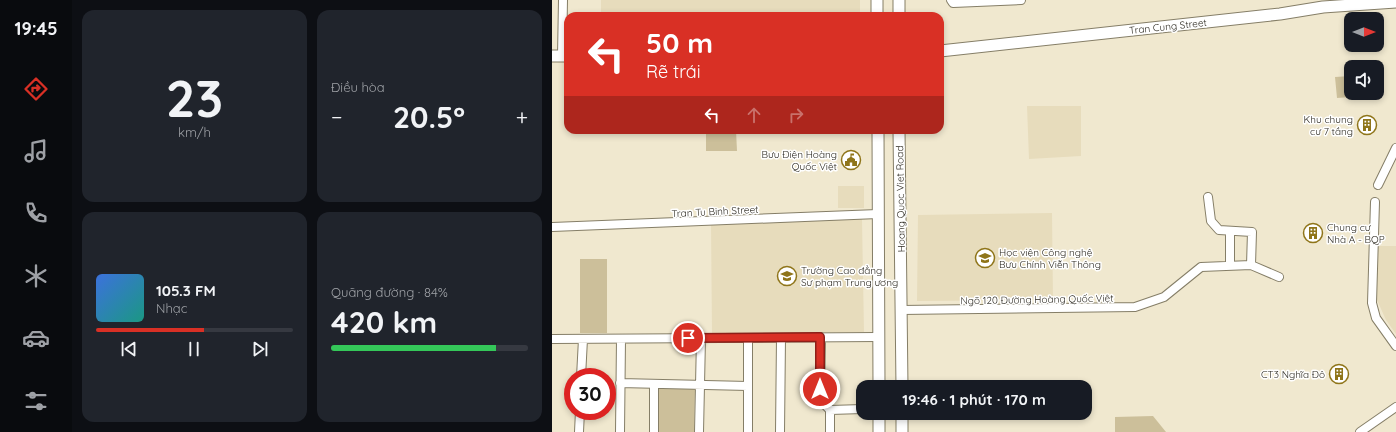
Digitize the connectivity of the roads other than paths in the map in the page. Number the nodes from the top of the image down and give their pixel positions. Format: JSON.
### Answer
{"nodes":[{"id":1,"x":562,"y":0,"type":"edge"},
{"id":2,"x":877,"y":0,"type":"edge"},
{"id":3,"x":899,"y":0,"type":"edge"},
{"id":4,"x":950,"y":0,"type":"edge"},
{"id":5,"x":1021,"y":0,"type":"edge"},
{"id":6,"x":1396,"y":2,"type":"edge"},
{"id":7,"x":1323,"y":4,"type":"edge"},
{"id":8,"x":877,"y":12,"type":"edge"},
{"id":9,"x":899,"y":12,"type":"edge"},
{"id":10,"x":944,"y":51,"type":"edge"},
{"id":11,"x":561,"y":56,"type":"edge"},
{"id":12,"x":878,"y":134,"type":"edge"},
{"id":13,"x":899,"y":134,"type":"edge"},
{"id":14,"x":1396,"y":148,"type":"edge"},
{"id":15,"x":1378,"y":185,"type":"dead end"},
{"id":16,"x":1208,"y":197,"type":"dead end"},
{"id":17,"x":1375,"y":202,"type":"dead end"},
{"id":18,"x":878,"y":214,"type":"junction"},
{"id":19,"x":552,"y":228,"type":"edge"},
{"id":20,"x":1230,"y":231,"type":"junction"},
{"id":21,"x":1251,"y":265,"type":"junction"},
{"id":22,"x":1230,"y":266,"type":"junction"},
{"id":23,"x":1279,"y":277,"type":"dead end"},
{"id":24,"x":901,"y":310,"type":"junction"},
{"id":25,"x":820,"y":337,"type":"junction"},
{"id":26,"x":878,"y":337,"type":"junction"},
{"id":27,"x":701,"y":338,"type":"junction"},
{"id":28,"x":748,"y":338,"type":"junction"},
{"id":29,"x":781,"y":338,"type":"junction"},
{"id":30,"x":552,"y":339,"type":"edge"},
{"id":31,"x":583,"y":339,"type":"junction"},
{"id":32,"x":621,"y":339,"type":"junction"},
{"id":33,"x":1396,"y":346,"type":"edge"},
{"id":34,"x":581,"y":368,"type":"edge"},
{"id":35,"x":879,"y":380,"type":"edge"},
{"id":36,"x":902,"y":380,"type":"edge"},
{"id":37,"x":620,"y":383,"type":"junction"},
{"id":38,"x":654,"y":384,"type":"junction"},
{"id":39,"x":700,"y":386,"type":"junction"},
{"id":40,"x":748,"y":386,"type":"junction"},
{"id":41,"x":1396,"y":407,"type":"edge"},
{"id":42,"x":856,"y":409,"type":"edge"},
{"id":43,"x":830,"y":410,"type":"junction"},
{"id":44,"x":580,"y":420,"type":"edge"},
{"id":45,"x":879,"y":420,"type":"edge"},
{"id":46,"x":902,"y":420,"type":"edge"},
{"id":47,"x":579,"y":432,"type":"edge"},
{"id":48,"x":620,"y":432,"type":"edge"},
{"id":49,"x":654,"y":432,"type":"edge"},
{"id":50,"x":699,"y":432,"type":"edge"},
{"id":51,"x":748,"y":432,"type":"edge"},
{"id":52,"x":780,"y":432,"type":"edge"},
{"id":53,"x":830,"y":432,"type":"edge"},
{"id":54,"x":879,"y":432,"type":"edge"},
{"id":55,"x":902,"y":432,"type":"edge"},
{"id":56,"x":1360,"y":432,"type":"edge"}],
"edges":[{"from":1,"to":11,"type":"street"},
{"from":2,"to":8,"type":"main road"},
{"from":3,"to":9,"type":"main road"},
{"from":4,"to":5,"type":"street"},
{"from":6,"to":7,"type":"main road","name":"Tran Cung Street"},
{"from":7,"to":10,"type":"main road","name":"Tran Cung Street"},
{"from":12,"to":18,"type":"main road"},
{"from":13,"to":24,"type":"main road","name":"Hoang Quoc Viet Road"},
{"from":14,"to":15,"type":"street"},
{"from":16,"to":20,"type":"street"},
{"from":17,"to":33,"type":"street"},
{"from":18,"to":19,"type":"street","name":"Tran Tu Binh Street"},
{"from":18,"to":26,"type":"main road"},
{"from":20,"to":21,"type":"street"},
{"from":20,"to":22,"type":"street"},
{"from":21,"to":22,"type":"street","name":"Ngõ 120 Đường Hoàng Quốc Việt"},
{"from":21,"to":23,"type":"street"},
{"from":22,"to":24,"type":"street","name":"Ngõ 120 Đường Hoàng Quốc Việt"},
{"from":24,"to":36,"type":"main road","name":"Hoang Quoc Viet Road"},
{"from":25,"to":26,"type":"street"},
{"from":25,"to":29,"type":"street"},
{"from":25,"to":43,"type":"street"},
{"from":26,"to":35,"type":"main road"},
{"from":27,"to":28,"type":"street"},
{"from":27,"to":32,"type":"street"},
{"from":27,"to":39,"type":"street"},
{"from":28,"to":29,"type":"street"},
{"from":28,"to":40,"type":"street"},
{"from":29,"to":52,"type":"street"},
{"from":30,"to":31,"type":"street"},
{"from":31,"to":32,"type":"street"},
{"from":31,"to":34,"type":"street"},
{"from":32,"to":37,"type":"street"},
{"from":37,"to":38,"type":"street"},
{"from":37,"to":48,"type":"street"},
{"from":38,"to":39,"type":"street"},
{"from":38,"to":49,"type":"street"},
{"from":39,"to":40,"type":"street"},
{"from":39,"to":50,"type":"street"},
{"from":40,"to":51,"type":"street"},
{"from":41,"to":56,"type":"street"},
{"from":42,"to":43,"type":"street"},
{"from":43,"to":53,"type":"street"},
{"from":44,"to":47,"type":"street"},
{"from":45,"to":54,"type":"main road"},
{"from":46,"to":55,"type":"main road"}]}
